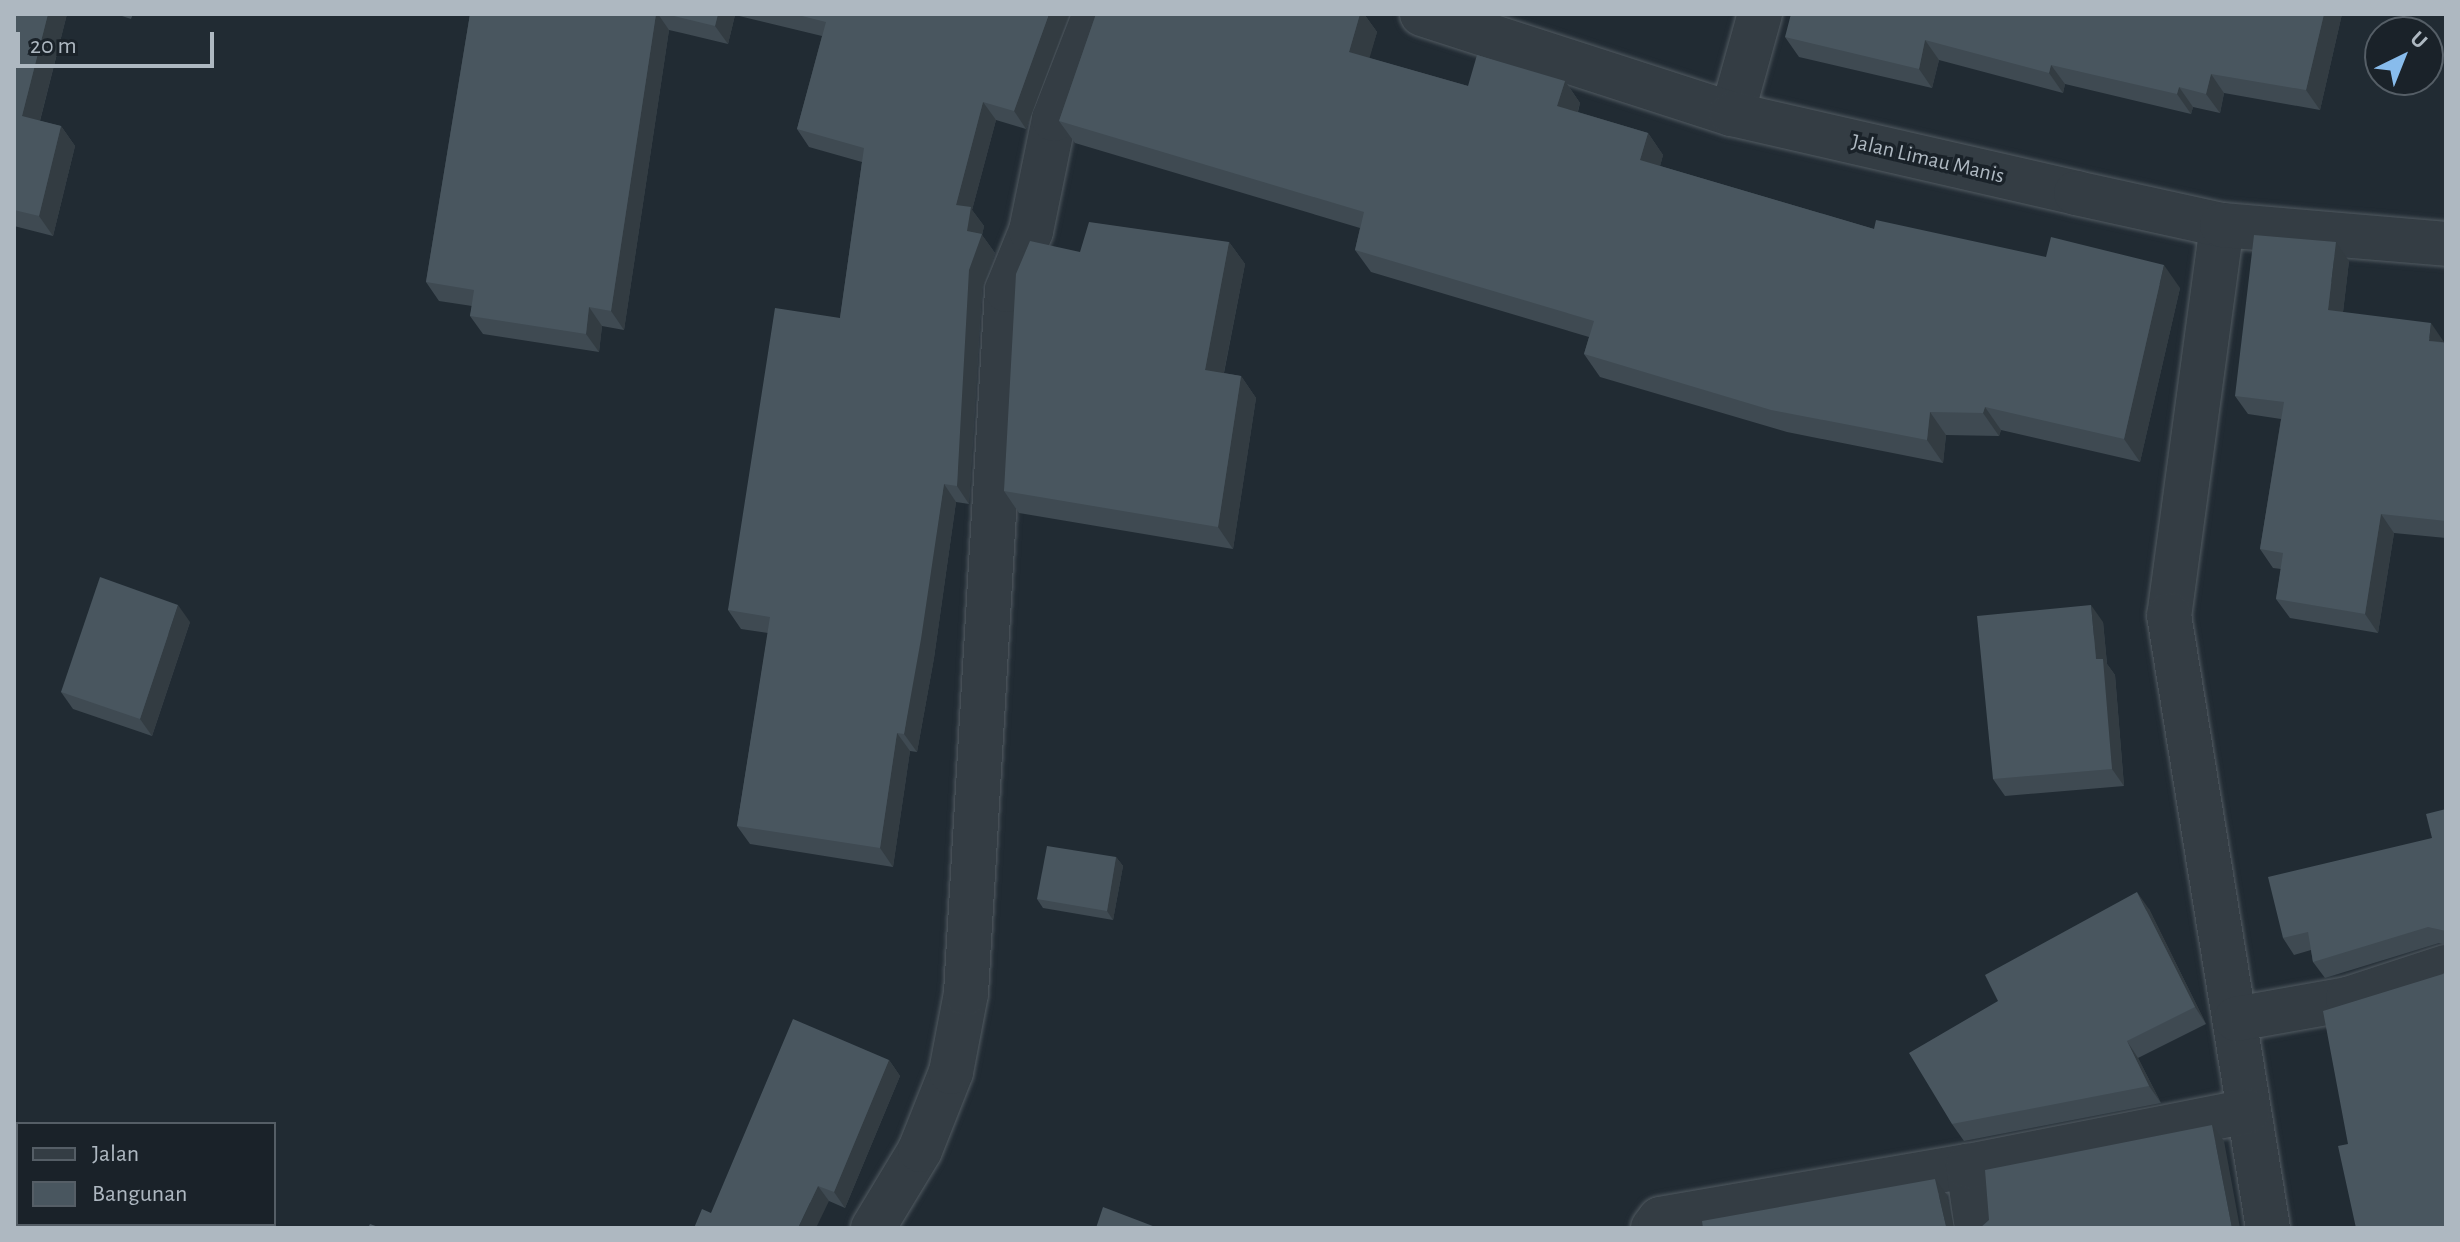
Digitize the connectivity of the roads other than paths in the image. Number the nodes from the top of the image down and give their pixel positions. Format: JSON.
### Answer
{"nodes":[{"id":1,"x":1095,"y":14,"type":"edge"},
{"id":2,"x":1422,"y":14,"type":"edge"},
{"id":3,"x":1760,"y":14,"type":"edge"},
{"id":4,"x":1732,"y":114,"type":"junction"},
{"id":5,"x":2222,"y":225,"type":"junction"},
{"id":6,"x":2446,"y":244,"type":"edge"},
{"id":7,"x":2446,"y":967,"type":"edge"},
{"id":8,"x":2236,"y":1019,"type":"junction"},
{"id":9,"x":2248,"y":1111,"type":"junction"},
{"id":10,"x":1968,"y":1166,"type":"junction"},
{"id":11,"x":873,"y":1228,"type":"edge"},
{"id":12,"x":1653,"y":1228,"type":"edge"},
{"id":13,"x":1977,"y":1228,"type":"edge"},
{"id":14,"x":2268,"y":1228,"type":"edge"}],
"edges":[{"from":1,"to":11,"type":"street"},
{"from":2,"to":4,"type":"street","name":"Jalan Limau Manis"},
{"from":3,"to":4,"type":"street"},
{"from":4,"to":5,"type":"street","name":"Jalan Limau Manis"},
{"from":5,"to":6,"type":"street","name":"Jalan Limau Manis"},
{"from":5,"to":8,"type":"street"},
{"from":7,"to":8,"type":"street"},
{"from":8,"to":9,"type":"street"},
{"from":9,"to":10,"type":"street"},
{"from":9,"to":14,"type":"street"},
{"from":10,"to":12,"type":"street"},
{"from":10,"to":13,"type":"street"}]}
